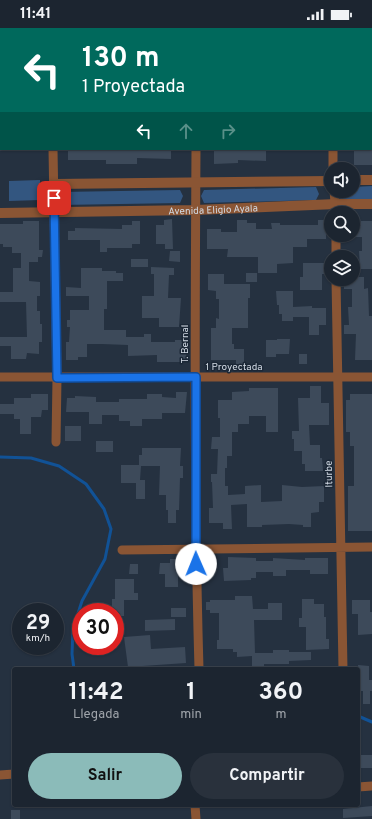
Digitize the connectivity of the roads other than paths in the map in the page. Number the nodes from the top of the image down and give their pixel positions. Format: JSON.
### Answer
{"nodes":[{"id":1,"x":53,"y":150,"type":"edge"},
{"id":2,"x":196,"y":150,"type":"edge"},
{"id":3,"x":333,"y":150,"type":"edge"},
{"id":4,"x":333,"y":162,"type":"edge"},
{"id":5,"x":360,"y":180,"type":"edge"},
{"id":6,"x":372,"y":180,"type":"edge"},
{"id":7,"x":324,"y":181,"type":"edge"},
{"id":8,"x":196,"y":182,"type":"junction"},
{"id":9,"x":53,"y":184,"type":"junction"},
{"id":10,"x":372,"y":204,"type":"edge"},
{"id":11,"x":354,"y":206,"type":"edge"},
{"id":12,"x":324,"y":208,"type":"edge"},
{"id":13,"x":195,"y":210,"type":"junction"},
{"id":14,"x":54,"y":212,"type":"junction"},
{"id":15,"x":0,"y":213,"type":"edge"},
{"id":16,"x":336,"y":286,"type":"edge"},
{"id":17,"x":0,"y":377,"type":"edge"},
{"id":18,"x":196,"y":377,"type":"junction"},
{"id":19,"x":337,"y":377,"type":"junction"},
{"id":20,"x":372,"y":377,"type":"edge"},
{"id":21,"x":57,"y":378,"type":"junction"},
{"id":22,"x":56,"y":442,"type":"dead end"},
{"id":23,"x":372,"y":547,"type":"edge"},
{"id":24,"x":340,"y":548,"type":"junction"},
{"id":25,"x":196,"y":549,"type":"junction"},
{"id":26,"x":122,"y":550,"type":"dead end"},
{"id":27,"x":199,"y":667,"type":"edge"},
{"id":28,"x":342,"y":667,"type":"edge"},
{"id":29,"x":12,"y":774,"type":"edge"},
{"id":30,"x":0,"y":776,"type":"edge"},
{"id":31,"x":372,"y":786,"type":"edge"},
{"id":32,"x":360,"y":787,"type":"edge"},
{"id":33,"x":195,"y":807,"type":"edge"},
{"id":34,"x":196,"y":819,"type":"edge"}],
"edges":[{"from":1,"to":9,"type":"street"},
{"from":2,"to":8,"type":"street","name":"T. Bernal"},
{"from":3,"to":4,"type":"street"},
{"from":5,"to":6,"type":"street"},
{"from":7,"to":8,"type":"street"},
{"from":8,"to":9,"type":"street"},
{"from":8,"to":13,"type":"street","name":"T. Bernal"},
{"from":9,"to":14,"type":"street"},
{"from":10,"to":11,"type":"street","name":"Avenida Eligio Ayala"},
{"from":12,"to":13,"type":"street","name":"Avenida Eligio Ayala"},
{"from":13,"to":14,"type":"street","name":"Avenida Eligio Ayala"},
{"from":13,"to":18,"type":"street","name":"T. Bernal"},
{"from":14,"to":15,"type":"street","name":"Avenida Eligio Ayala"},
{"from":14,"to":21,"type":"street"},
{"from":16,"to":19,"type":"street","name":"Iturbe"},
{"from":17,"to":21,"type":"street","name":"1 Proyectada"},
{"from":18,"to":19,"type":"street","name":"1 Proyectada"},
{"from":18,"to":21,"type":"street","name":"1 Proyectada"},
{"from":18,"to":25,"type":"street","name":"T. Bernal"},
{"from":19,"to":20,"type":"street","name":"1 Proyectada"},
{"from":19,"to":24,"type":"street","name":"Iturbe"},
{"from":21,"to":22,"type":"street"},
{"from":23,"to":24,"type":"street"},
{"from":24,"to":25,"type":"street"},
{"from":24,"to":28,"type":"street","name":"Iturbe"},
{"from":25,"to":26,"type":"street"},
{"from":25,"to":27,"type":"street","name":"T. Bernal"},
{"from":29,"to":30,"type":"street"},
{"from":31,"to":32,"type":"street"},
{"from":33,"to":34,"type":"street"}]}
